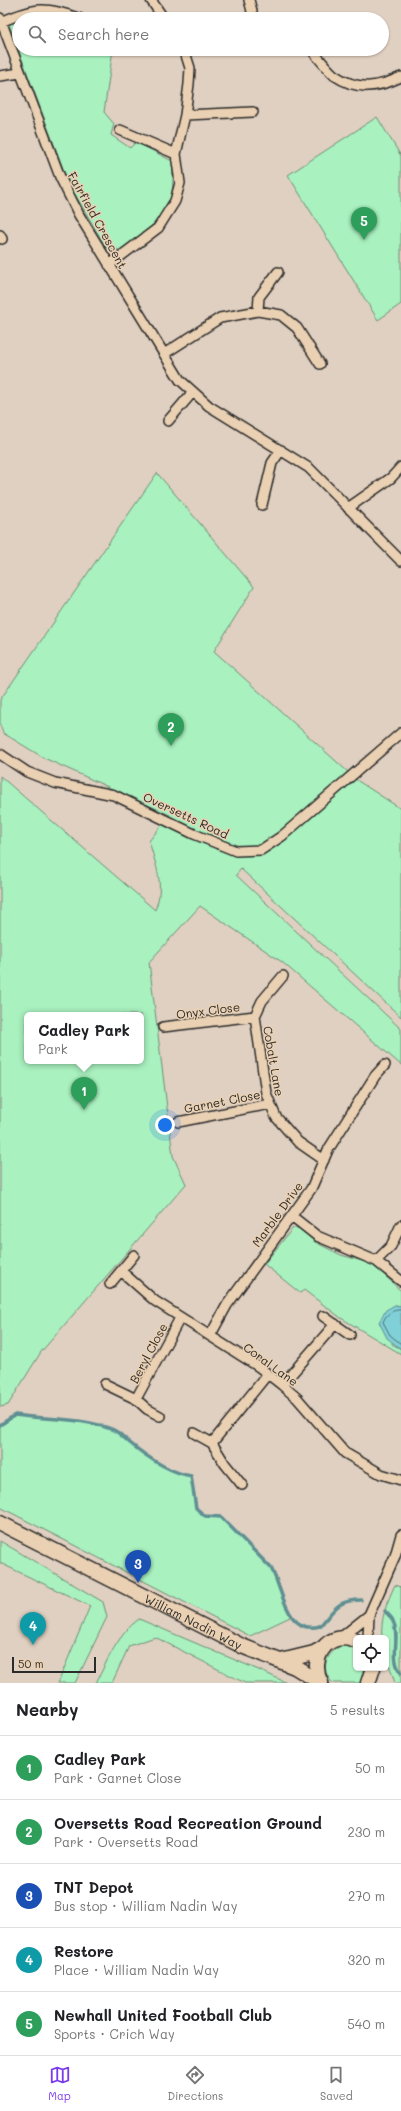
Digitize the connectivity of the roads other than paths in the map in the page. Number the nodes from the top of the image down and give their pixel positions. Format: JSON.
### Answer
{"nodes":[{"id":1,"x":151,"y":0,"type":"edge"},
{"id":2,"x":249,"y":0,"type":"edge"},
{"id":3,"x":24,"y":12,"type":"edge"},
{"id":4,"x":60,"y":12,"type":"edge"},
{"id":5,"x":159,"y":12,"type":"edge"},
{"id":6,"x":252,"y":12,"type":"edge"},
{"id":7,"x":12,"y":16,"type":"edge"},
{"id":8,"x":0,"y":20,"type":"edge"},
{"id":9,"x":12,"y":52,"type":"edge"},
{"id":10,"x":14,"y":56,"type":"edge"},
{"id":11,"x":186,"y":56,"type":"edge"},
{"id":12,"x":317,"y":56,"type":"edge"},
{"id":13,"x":20,"y":73,"type":"junction"},
{"id":14,"x":0,"y":76,"type":"edge"},
{"id":15,"x":401,"y":77,"type":"edge"},
{"id":16,"x":253,"y":112,"type":"dead end"},
{"id":17,"x":185,"y":115,"type":"junction"},
{"id":18,"x":120,"y":130,"type":"dead end"},
{"id":19,"x":176,"y":154,"type":"junction"},
{"id":20,"x":109,"y":265,"type":"junction"},
{"id":21,"x":278,"y":272,"type":"dead end"},
{"id":22,"x":258,"y":311,"type":"junction"},
{"id":23,"x":164,"y":354,"type":"junction"},
{"id":24,"x":320,"y":364,"type":"dead end"},
{"id":25,"x":192,"y":393,"type":"junction"},
{"id":26,"x":168,"y":421,"type":"dead end"},
{"id":27,"x":281,"y":450,"type":"junction"},
{"id":28,"x":401,"y":467,"type":"edge"},
{"id":29,"x":262,"y":505,"type":"dead end"},
{"id":30,"x":348,"y":508,"type":"junction"},
{"id":31,"x":401,"y":561,"type":"edge"},
{"id":32,"x":401,"y":733,"type":"edge"},
{"id":33,"x":0,"y":754,"type":"edge"},
{"id":34,"x":283,"y":976,"type":"dead end"},
{"id":35,"x":255,"y":1016,"type":"junction"},
{"id":36,"x":163,"y":1027,"type":"dead end"},
{"id":37,"x":385,"y":1065,"type":"dead end"},
{"id":38,"x":270,"y":1104,"type":"junction"},
{"id":39,"x":178,"y":1122,"type":"dead end"},
{"id":40,"x":324,"y":1160,"type":"junction"},
{"id":41,"x":293,"y":1218,"type":"junction"},
{"id":42,"x":401,"y":1226,"type":"edge"},
{"id":43,"x":134,"y":1255,"type":"dead end"},
{"id":44,"x":376,"y":1261,"type":"junction"},
{"id":45,"x":121,"y":1271,"type":"junction"},
{"id":46,"x":401,"y":1281,"type":"edge"},
{"id":47,"x":110,"y":1284,"type":"dead end"},
{"id":48,"x":323,"y":1316,"type":"dead end"},
{"id":49,"x":180,"y":1318,"type":"junction"},
{"id":50,"x":335,"y":1324,"type":"junction"},
{"id":51,"x":350,"y":1335,"type":"dead end"},
{"id":52,"x":210,"y":1336,"type":"junction"},
{"id":53,"x":267,"y":1375,"type":"junction"},
{"id":54,"x":105,"y":1384,"type":"dead end"},
{"id":55,"x":282,"y":1385,"type":"junction"},
{"id":56,"x":136,"y":1399,"type":"junction"},
{"id":57,"x":160,"y":1416,"type":"dead end"},
{"id":58,"x":194,"y":1433,"type":"dead end"},
{"id":59,"x":212,"y":1443,"type":"junction"},
{"id":60,"x":401,"y":1480,"type":"edge"},
{"id":61,"x":242,"y":1485,"type":"dead end"},
{"id":62,"x":0,"y":1523,"type":"edge"},
{"id":63,"x":401,"y":1535,"type":"edge"},
{"id":64,"x":369,"y":1615,"type":"junction"},
{"id":65,"x":368,"y":1635,"type":"edge"},
{"id":66,"x":339,"y":1639,"type":"junction"},
{"id":67,"x":353,"y":1641,"type":"edge"},
{"id":68,"x":324,"y":1648,"type":"junction"},
{"id":69,"x":281,"y":1661,"type":"junction"},
{"id":70,"x":372,"y":1671,"type":"edge"},
{"id":71,"x":374,"y":1671,"type":"edge"},
{"id":72,"x":321,"y":1683,"type":"edge"},
{"id":73,"x":368,"y":1683,"type":"edge"},
{"id":74,"x":379,"y":1683,"type":"edge"}],
"edges":[{"from":1,"to":5,"type":"street"},
{"from":2,"to":6,"type":"street"},
{"from":3,"to":4,"type":"street","name":"Fairfield Crescent"},
{"from":7,"to":8,"type":"street","name":"Fairfield Crescent"},
{"from":8,"to":9,"type":"street","name":"Fairfield Crescent"},
{"from":10,"to":13,"type":"street","name":"Fairfield Crescent"},
{"from":11,"to":17,"type":"street"},
{"from":12,"to":15,"type":"street"},
{"from":13,"to":14,"type":"street"},
{"from":13,"to":20,"type":"street","name":"Fairfield Crescent"},
{"from":16,"to":17,"type":"street"},
{"from":17,"to":19,"type":"street"},
{"from":18,"to":19,"type":"street"},
{"from":19,"to":20,"type":"street"},
{"from":20,"to":23,"type":"street","name":"Fairfield Crescent"},
{"from":21,"to":22,"type":"street"},
{"from":22,"to":23,"type":"street"},
{"from":22,"to":24,"type":"street"},
{"from":23,"to":25,"type":"street","name":"Fairfield Crescent"},
{"from":25,"to":26,"type":"street"},
{"from":25,"to":27,"type":"street","name":"Fairfield Crescent"},
{"from":27,"to":29,"type":"street"},
{"from":27,"to":30,"type":"street","name":"Fairfield Crescent"},
{"from":28,"to":30,"type":"street"},
{"from":30,"to":31,"type":"street","name":"Fairfield Crescent"},
{"from":32,"to":33,"type":"street","name":"Oversetts Road"},
{"from":34,"to":35,"type":"street","name":"Cobalt Lane"},
{"from":35,"to":36,"type":"street","name":"Onyx Close"},
{"from":35,"to":38,"type":"street","name":"Cobalt Lane"},
{"from":37,"to":40,"type":"street","name":"Marble Drive"},
{"from":38,"to":39,"type":"street","name":"Garnet Close"},
{"from":38,"to":40,"type":"street","name":"Cobalt Lane"},
{"from":40,"to":41,"type":"street","name":"Marble Drive"},
{"from":41,"to":44,"type":"street"},
{"from":41,"to":52,"type":"street","name":"Marble Drive"},
{"from":42,"to":44,"type":"street"},
{"from":43,"to":45,"type":"street"},
{"from":44,"to":46,"type":"street"},
{"from":45,"to":47,"type":"street"},
{"from":45,"to":49,"type":"street","name":"Coral Lane"},
{"from":48,"to":50,"type":"street"},
{"from":49,"to":52,"type":"street","name":"Coral Lane"},
{"from":49,"to":56,"type":"street","name":"Beryl Close"},
{"from":50,"to":51,"type":"street"},
{"from":50,"to":55,"type":"street"},
{"from":52,"to":53,"type":"street","name":"Coral Lane"},
{"from":53,"to":55,"type":"street","name":"Coral Lane"},
{"from":53,"to":59,"type":"street"},
{"from":54,"to":56,"type":"street","name":"Beryl Close"},
{"from":55,"to":60,"type":"street","name":"Coral Lane"},
{"from":56,"to":57,"type":"street","name":"Beryl Close"},
{"from":58,"to":59,"type":"street"},
{"from":59,"to":61,"type":"street"},
{"from":62,"to":69,"type":"main road","name":"William Nadin Way"},
{"from":63,"to":64,"type":"street"},
{"from":64,"to":65,"type":"street"},
{"from":64,"to":66,"type":"street"},
{"from":66,"to":67,"type":"main road"},
{"from":66,"to":68,"type":"main road"},
{"from":68,"to":69,"type":"main road"},
{"from":68,"to":72,"type":"main road"},
{"from":69,"to":72,"type":"main road","name":"William Nadin Way"},
{"from":70,"to":73,"type":"main road"},
{"from":71,"to":74,"type":"main road"}]}
